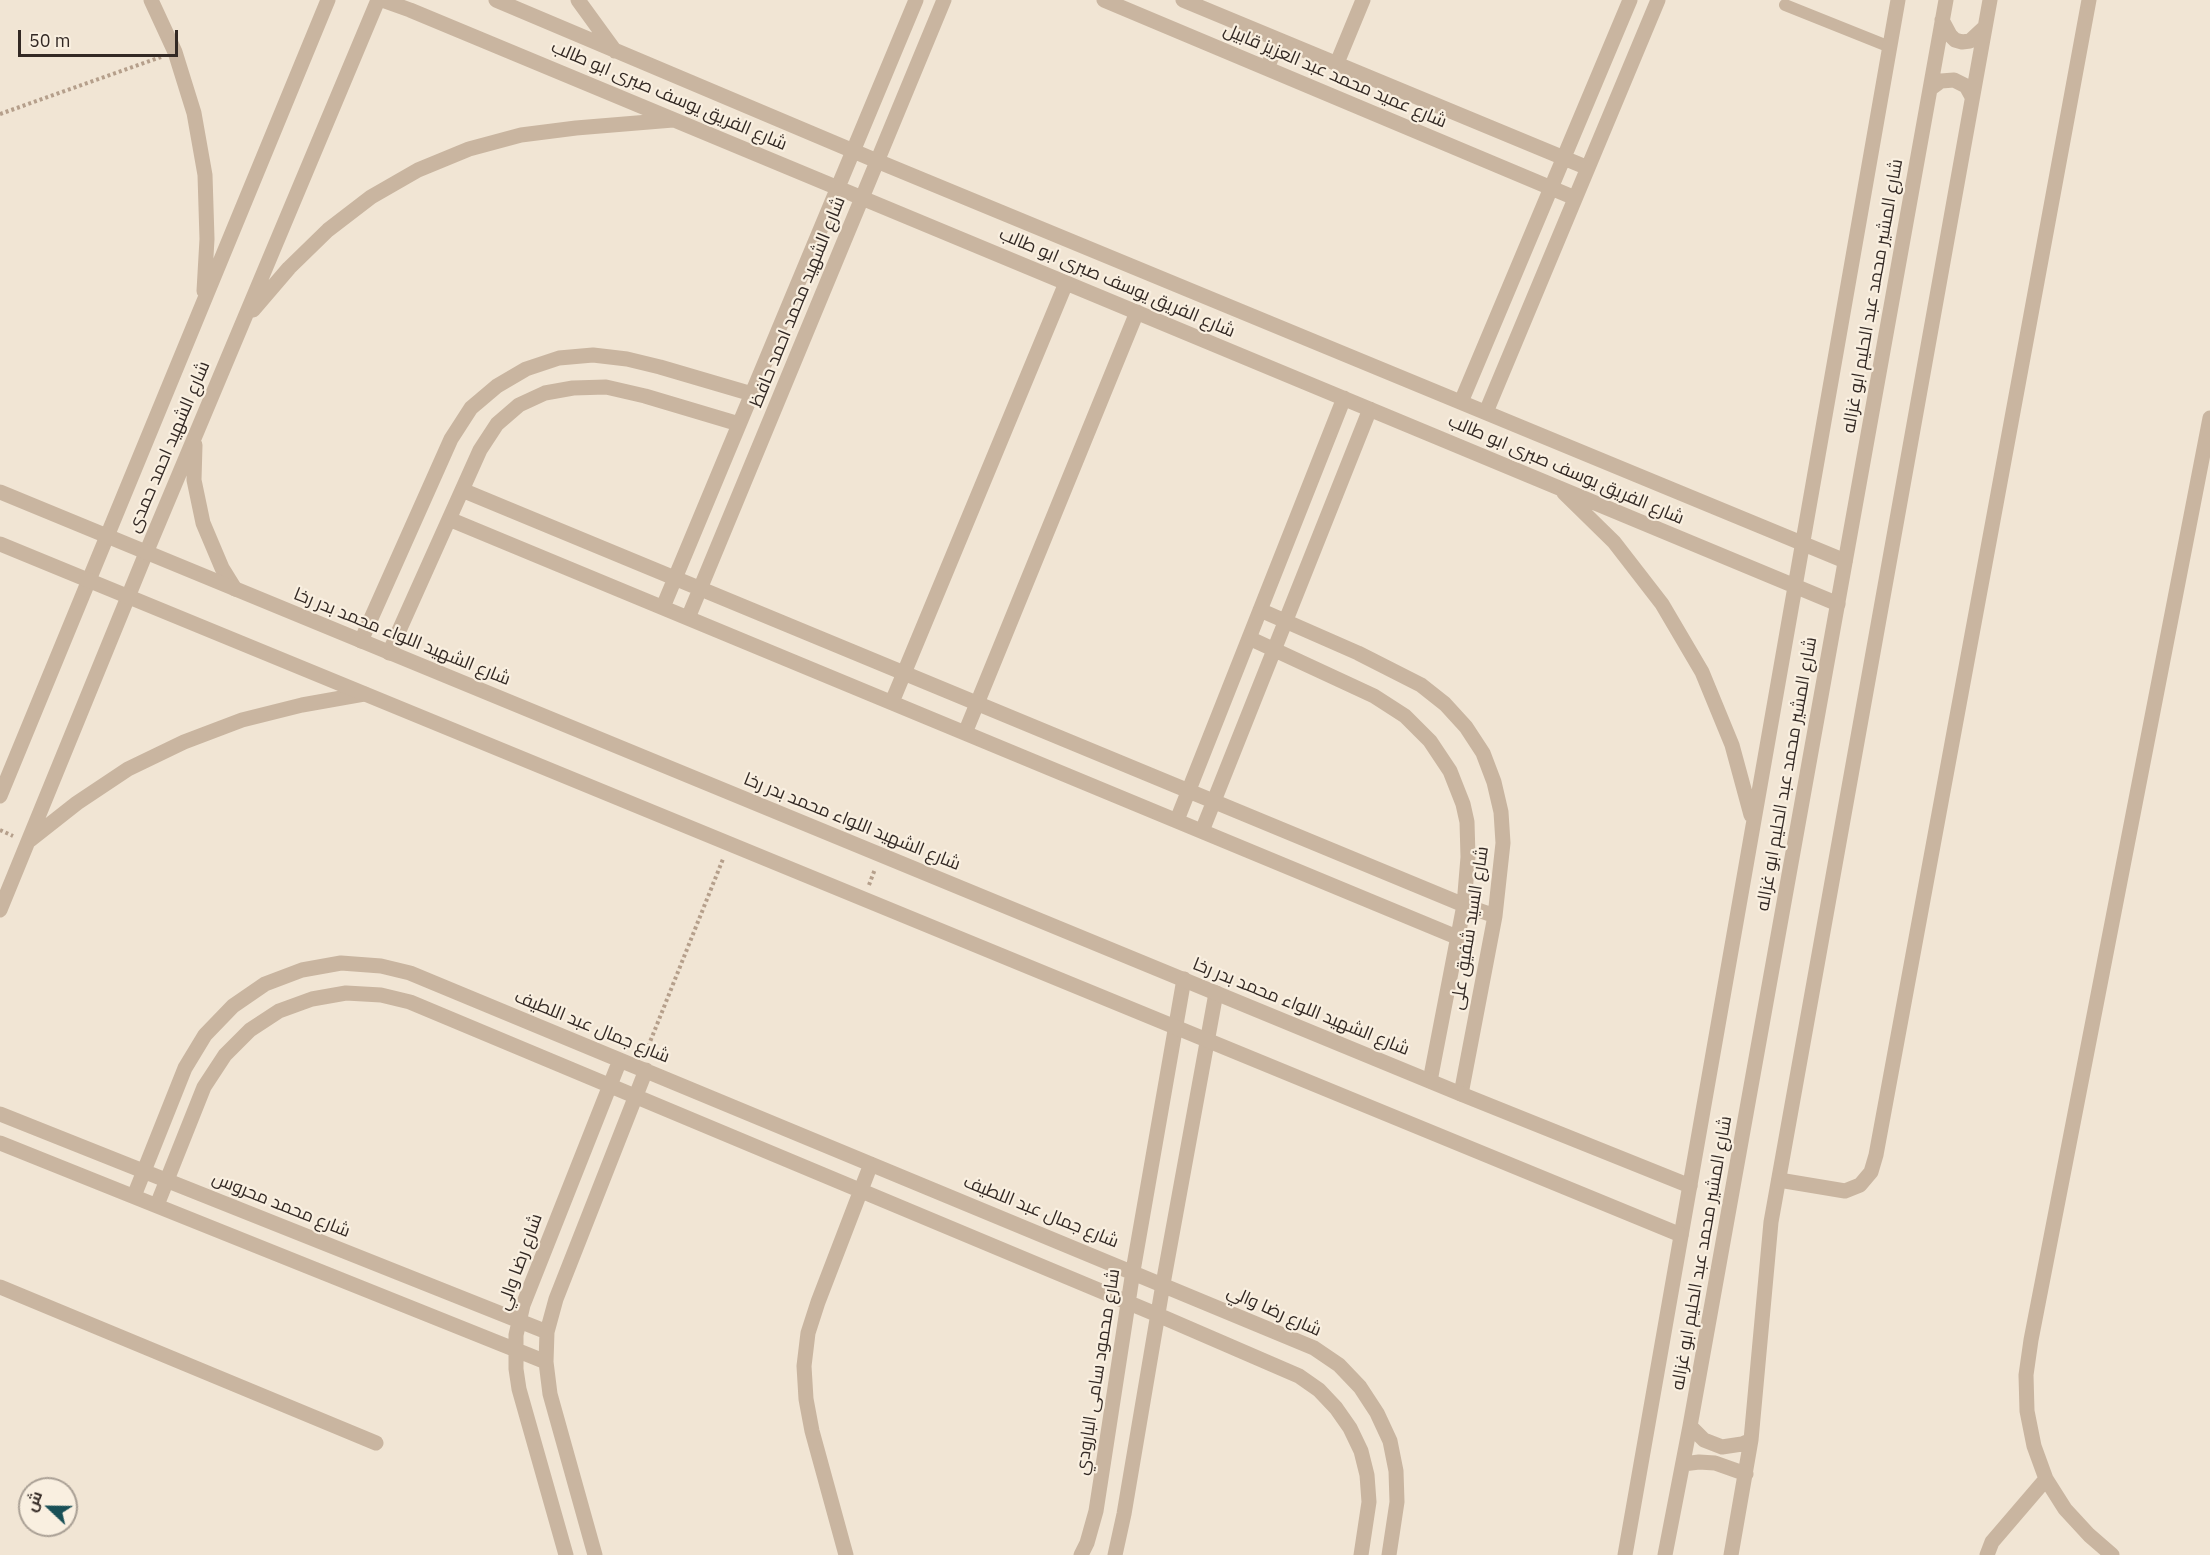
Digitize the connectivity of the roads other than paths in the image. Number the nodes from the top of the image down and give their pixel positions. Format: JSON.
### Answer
{"nodes":[{"id":1,"x":151,"y":0,"type":"edge"},
{"id":2,"x":328,"y":0,"type":"edge"},
{"id":3,"x":380,"y":0,"type":"edge"},
{"id":4,"x":496,"y":0,"type":"edge"},
{"id":5,"x":578,"y":0,"type":"edge"},
{"id":6,"x":916,"y":0,"type":"edge"},
{"id":7,"x":944,"y":0,"type":"edge"},
{"id":8,"x":1104,"y":0,"type":"edge"},
{"id":9,"x":1183,"y":0,"type":"edge"},
{"id":10,"x":1364,"y":0,"type":"edge"},
{"id":11,"x":1630,"y":0,"type":"edge"},
{"id":12,"x":1658,"y":0,"type":"edge"},
{"id":13,"x":1898,"y":0,"type":"edge"},
{"id":14,"x":1946,"y":0,"type":"edge"},
{"id":15,"x":1990,"y":0,"type":"edge"},
{"id":16,"x":2089,"y":0,"type":"edge"},
{"id":17,"x":1785,"y":5,"type":"dead end"},
{"id":18,"x":1942,"y":20,"type":"junction"},
{"id":19,"x":1985,"y":27,"type":"junction"},
{"id":20,"x":1279,"y":40,"type":"junction"},
{"id":21,"x":1890,"y":47,"type":"junction"},
{"id":22,"x":615,"y":51,"type":"junction"},
{"id":23,"x":1337,"y":63,"type":"junction"},
{"id":24,"x":1267,"y":68,"type":"junction"},
{"id":25,"x":1930,"y":89,"type":"junction"},
{"id":26,"x":1972,"y":97,"type":"junction"},
{"id":27,"x":675,"y":120,"type":"junction"},
{"id":28,"x":853,"y":151,"type":"junction"},
{"id":29,"x":1564,"y":158,"type":"junction"},
{"id":30,"x":877,"y":161,"type":"junction"},
{"id":31,"x":1588,"y":168,"type":"junction"},
{"id":32,"x":838,"y":188,"type":"junction"},
{"id":33,"x":1551,"y":188,"type":"junction"},
{"id":34,"x":862,"y":198,"type":"junction"},
{"id":35,"x":1575,"y":198,"type":"junction"},
{"id":36,"x":1066,"y":282,"type":"junction"},
{"id":37,"x":203,"y":303,"type":"junction"},
{"id":38,"x":1137,"y":312,"type":"junction"},
{"id":39,"x":243,"y":322,"type":"junction"},
{"id":40,"x":752,"y":394,"type":"junction"},
{"id":41,"x":1344,"y":399,"type":"junction"},
{"id":42,"x":1461,"y":402,"type":"junction"},
{"id":43,"x":1370,"y":409,"type":"junction"},
{"id":44,"x":1486,"y":412,"type":"junction"},
{"id":45,"x":2210,"y":418,"type":"edge"},
{"id":46,"x":739,"y":424,"type":"junction"},
{"id":47,"x":195,"y":435,"type":"junction"},
{"id":48,"x":1558,"y":487,"type":"junction"},
{"id":49,"x":462,"y":490,"type":"junction"},
{"id":50,"x":0,"y":492,"type":"edge"},
{"id":51,"x":449,"y":519,"type":"junction"},
{"id":52,"x":107,"y":537,"type":"junction"},
{"id":53,"x":1803,"y":543,"type":"junction"},
{"id":54,"x":0,"y":544,"type":"edge"},
{"id":55,"x":146,"y":553,"type":"junction"},
{"id":56,"x":1845,"y":561,"type":"junction"},
{"id":57,"x":675,"y":579,"type":"junction"},
{"id":58,"x":89,"y":580,"type":"junction"},
{"id":59,"x":1795,"y":586,"type":"junction"},
{"id":60,"x":236,"y":589,"type":"junction"},
{"id":61,"x":700,"y":589,"type":"junction"},
{"id":62,"x":128,"y":597,"type":"junction"},
{"id":63,"x":1838,"y":604,"type":"junction"},
{"id":64,"x":663,"y":607,"type":"junction"},
{"id":65,"x":1260,"y":610,"type":"junction"},
{"id":66,"x":688,"y":618,"type":"junction"},
{"id":67,"x":1286,"y":620,"type":"junction"},
{"id":68,"x":1249,"y":638,"type":"junction"},
{"id":69,"x":361,"y":641,"type":"junction"},
{"id":70,"x":1274,"y":649,"type":"junction"},
{"id":71,"x":389,"y":652,"type":"junction"},
{"id":72,"x":904,"y":674,"type":"junction"},
{"id":73,"x":364,"y":694,"type":"junction"},
{"id":74,"x":892,"y":702,"type":"junction"},
{"id":75,"x":977,"y":703,"type":"junction"},
{"id":76,"x":965,"y":733,"type":"junction"},
{"id":77,"x":1188,"y":791,"type":"junction"},
{"id":78,"x":0,"y":796,"type":"edge"},
{"id":79,"x":1213,"y":801,"type":"junction"},
{"id":80,"x":1177,"y":820,"type":"junction"},
{"id":81,"x":1753,"y":821,"type":"junction"},
{"id":82,"x":1202,"y":831,"type":"junction"},
{"id":83,"x":28,"y":842,"type":"junction"},
{"id":84,"x":1464,"y":905,"type":"junction"},
{"id":85,"x":0,"y":910,"type":"edge"},
{"id":86,"x":1495,"y":916,"type":"junction"},
{"id":87,"x":1459,"y":938,"type":"junction"},
{"id":88,"x":1184,"y":980,"type":"junction"},
{"id":89,"x":1216,"y":993,"type":"junction"},
{"id":90,"x":1176,"y":1028,"type":"junction"},
{"id":91,"x":1208,"y":1041,"type":"junction"},
{"id":92,"x":620,"y":1059,"type":"junction"},
{"id":93,"x":643,"y":1069,"type":"junction"},
{"id":94,"x":1430,"y":1081,"type":"junction"},
{"id":95,"x":610,"y":1085,"type":"junction"},
{"id":96,"x":1461,"y":1094,"type":"junction"},
{"id":97,"x":636,"y":1097,"type":"junction"},
{"id":98,"x":0,"y":1114,"type":"edge"},
{"id":99,"x":0,"y":1143,"type":"edge"},
{"id":100,"x":872,"y":1164,"type":"junction"},
{"id":101,"x":144,"y":1171,"type":"junction"},
{"id":102,"x":167,"y":1180,"type":"junction"},
{"id":103,"x":1779,"y":1180,"type":"junction"},
{"id":104,"x":1690,"y":1186,"type":"junction"},
{"id":105,"x":861,"y":1190,"type":"junction"},
{"id":106,"x":134,"y":1196,"type":"junction"},
{"id":107,"x":157,"y":1205,"type":"junction"},
{"id":108,"x":1681,"y":1235,"type":"junction"},
{"id":109,"x":1133,"y":1271,"type":"junction"},
{"id":110,"x":1163,"y":1284,"type":"junction"},
{"id":111,"x":0,"y":1287,"type":"edge"},
{"id":112,"x":1128,"y":1302,"type":"junction"},
{"id":113,"x":1158,"y":1314,"type":"junction"},
{"id":114,"x":519,"y":1321,"type":"junction"},
{"id":115,"x":547,"y":1332,"type":"junction"},
{"id":116,"x":515,"y":1350,"type":"junction"},
{"id":117,"x":546,"y":1362,"type":"junction"},
{"id":118,"x":1690,"y":1426,"type":"junction"},
{"id":119,"x":1750,"y":1440,"type":"junction"},
{"id":120,"x":376,"y":1443,"type":"dead end"},
{"id":121,"x":1683,"y":1464,"type":"junction"},
{"id":122,"x":1746,"y":1474,"type":"junction"},
{"id":123,"x":2046,"y":1479,"type":"junction"},
{"id":124,"x":566,"y":1555,"type":"edge"},
{"id":125,"x":595,"y":1555,"type":"edge"},
{"id":126,"x":846,"y":1555,"type":"edge"},
{"id":127,"x":1081,"y":1555,"type":"edge"},
{"id":128,"x":1115,"y":1555,"type":"edge"},
{"id":129,"x":1361,"y":1555,"type":"edge"},
{"id":130,"x":1389,"y":1555,"type":"edge"},
{"id":131,"x":1625,"y":1555,"type":"edge"},
{"id":132,"x":1665,"y":1555,"type":"edge"},
{"id":133,"x":1731,"y":1555,"type":"edge"},
{"id":134,"x":1987,"y":1555,"type":"edge"},
{"id":135,"x":2112,"y":1555,"type":"edge"}],
"edges":[{"from":1,"to":37,"type":"street"},
{"from":2,"to":37,"type":"street","name":"شارع الشهيد احمد حمدى"},
{"from":3,"to":27,"type":"street","name":"شارع الفريق يوسف صبرى ابو طالب"},
{"from":3,"to":39,"type":"street","name":"شارع الشهيد احمد حمدى"},
{"from":4,"to":22,"type":"street","name":"شارع الفريق يوسف صبرى ابو طالب"},
{"from":5,"to":22,"type":"street"},
{"from":6,"to":28,"type":"street","name":"شارع الشهيد محمد احمد حافظ"},
{"from":7,"to":30,"type":"street","name":"شارع الشهيد محمد احمد حافظ"},
{"from":8,"to":24,"type":"street","name":"شارع عميد محمد عبد العزيز قابيل"},
{"from":9,"to":20,"type":"street","name":"شارع عميد محمد عبد العزيز قابيل"},
{"from":10,"to":23,"type":"street"},
{"from":11,"to":29,"type":"street"},
{"from":12,"to":31,"type":"street"},
{"from":13,"to":21,"type":"street"},
{"from":14,"to":18,"type":"street","name":"شارع المشير محمد عبد الحليم ابو غزاله"},
{"from":15,"to":19,"type":"street"},
{"from":16,"to":103,"type":"street"},
{"from":17,"to":21,"type":"lane"},
{"from":18,"to":19,"type":"street"},
{"from":18,"to":25,"type":"street","name":"شارع المشير محمد عبد الحليم ابو غزاله"},
{"from":19,"to":26,"type":"street"},
{"from":20,"to":23,"type":"street","name":"شارع عميد محمد عبد العزيز قابيل"},
{"from":20,"to":24,"type":"street"},
{"from":21,"to":53,"type":"street"},
{"from":22,"to":28,"type":"street","name":"شارع الفريق يوسف صبرى ابو طالب"},
{"from":23,"to":29,"type":"street","name":"شارع عميد محمد عبد العزيز قابيل"},
{"from":24,"to":33,"type":"street","name":"شارع عميد محمد عبد العزيز قابيل"},
{"from":25,"to":26,"type":"street"},
{"from":25,"to":56,"type":"street","name":"شارع المشير محمد عبد الحليم ابو غزاله"},
{"from":26,"to":103,"type":"street"},
{"from":27,"to":32,"type":"street","name":"شارع الفريق يوسف صبرى ابو طالب"},
{"from":27,"to":39,"type":"street"},
{"from":28,"to":30,"type":"street","name":"شارع الفريق يوسف صبرى ابو طالب"},
{"from":28,"to":32,"type":"street","name":"شارع الشهيد محمد احمد حافظ"},
{"from":29,"to":31,"type":"street","name":"شارع عميد محمد عبد العزيز قابيل"},
{"from":29,"to":33,"type":"street"},
{"from":30,"to":34,"type":"street","name":"شارع الشهيد محمد احمد حافظ"},
{"from":30,"to":42,"type":"street","name":"شارع الفريق يوسف صبرى ابو طالب"},
{"from":31,"to":35,"type":"street"},
{"from":32,"to":34,"type":"street","name":"شارع الفريق يوسف صبرى ابو طالب"},
{"from":32,"to":40,"type":"street","name":"شارع الشهيد محمد احمد حافظ"},
{"from":33,"to":35,"type":"street","name":"شارع عميد محمد عبد العزيز قابيل"},
{"from":33,"to":42,"type":"street"},
{"from":34,"to":36,"type":"street","name":"شارع الفريق يوسف صبرى ابو طالب"},
{"from":34,"to":61,"type":"street","name":"شارع الشهيد محمد احمد حافظ"},
{"from":35,"to":44,"type":"street"},
{"from":36,"to":38,"type":"street","name":"شارع الفريق يوسف صبرى ابو طالب"},
{"from":36,"to":72,"type":"street"},
{"from":37,"to":52,"type":"street","name":"شارع الشهيد احمد حمدى"},
{"from":38,"to":41,"type":"street","name":"شارع الفريق يوسف صبرى ابو طالب"},
{"from":38,"to":75,"type":"street"},
{"from":39,"to":47,"type":"street","name":"شارع الشهيد احمد حمدى"},
{"from":40,"to":46,"type":"street","name":"شارع الشهيد محمد احمد حافظ"},
{"from":40,"to":69,"type":"street"},
{"from":41,"to":43,"type":"street","name":"شارع الفريق يوسف صبرى ابو طالب"},
{"from":41,"to":65,"type":"street"},
{"from":42,"to":44,"type":"street","name":"شارع الفريق يوسف صبرى ابو طالب"},
{"from":43,"to":48,"type":"street","name":"شارع الفريق يوسف صبرى ابو طالب"},
{"from":43,"to":67,"type":"street"},
{"from":44,"to":53,"type":"street","name":"شارع الفريق يوسف صبرى ابو طالب"},
{"from":45,"to":123,"type":"street"},
{"from":46,"to":49,"type":"street"},
{"from":46,"to":57,"type":"street","name":"شارع الشهيد محمد احمد حافظ"},
{"from":47,"to":55,"type":"street","name":"شارع الشهيد احمد حمدى"},
{"from":47,"to":60,"type":"street"},
{"from":48,"to":59,"type":"street","name":"شارع الفريق يوسف صبرى ابو طالب"},
{"from":48,"to":81,"type":"street"},
{"from":49,"to":51,"type":"street"},
{"from":49,"to":57,"type":"street"},
{"from":50,"to":52,"type":"street","name":"شارع الشهيد اللواء محمد بدر رخا"},
{"from":51,"to":64,"type":"street"},
{"from":51,"to":71,"type":"street"},
{"from":52,"to":55,"type":"street","name":"شارع الشهيد اللواء محمد بدر رخا"},
{"from":52,"to":58,"type":"street","name":"شارع الشهيد احمد حمدى"},
{"from":53,"to":56,"type":"street","name":"شارع الفريق يوسف صبرى ابو طالب"},
{"from":53,"to":59,"type":"street"},
{"from":54,"to":58,"type":"street"},
{"from":55,"to":60,"type":"street","name":"شارع الشهيد اللواء محمد بدر رخا"},
{"from":55,"to":62,"type":"street","name":"شارع الشهيد احمد حمدى"},
{"from":56,"to":63,"type":"street","name":"شارع المشير محمد عبد الحليم ابو غزاله"},
{"from":57,"to":61,"type":"street"},
{"from":57,"to":64,"type":"street","name":"شارع الشهيد محمد احمد حافظ"},
{"from":58,"to":62,"type":"street"},
{"from":58,"to":78,"type":"street","name":"شارع الشهيد احمد حمدى"},
{"from":59,"to":63,"type":"street","name":"شارع الفريق يوسف صبرى ابو طالب"},
{"from":59,"to":81,"type":"street"},
{"from":60,"to":69,"type":"street","name":"شارع الشهيد اللواء محمد بدر رخا"},
{"from":61,"to":66,"type":"street","name":"شارع الشهيد محمد احمد حافظ"},
{"from":61,"to":72,"type":"street"},
{"from":62,"to":73,"type":"street"},
{"from":62,"to":83,"type":"street","name":"شارع الشهيد احمد حمدى"},
{"from":63,"to":118,"type":"street","name":"شارع المشير محمد عبد الحليم ابو غزاله"},
{"from":64,"to":66,"type":"street"},
{"from":65,"to":67,"type":"street","name":"شارع السيد شفيق على"},
{"from":65,"to":68,"type":"street"},
{"from":66,"to":74,"type":"street"},
{"from":67,"to":70,"type":"street"},
{"from":67,"to":86,"type":"street","name":"شارع السيد شفيق على"},
{"from":68,"to":70,"type":"street","name":"شارع السيد شفيق على"},
{"from":68,"to":77,"type":"street"},
{"from":69,"to":71,"type":"street","name":"شارع الشهيد اللواء محمد بدر رخا"},
{"from":70,"to":79,"type":"street"},
{"from":70,"to":84,"type":"street","name":"شارع السيد شفيق على"},
{"from":71,"to":88,"type":"street","name":"شارع الشهيد اللواء محمد بدر رخا"},
{"from":72,"to":74,"type":"street"},
{"from":72,"to":75,"type":"street"},
{"from":73,"to":83,"type":"street"},
{"from":73,"to":90,"type":"street"},
{"from":74,"to":76,"type":"street"},
{"from":75,"to":76,"type":"street"},
{"from":75,"to":77,"type":"street"},
{"from":76,"to":80,"type":"street"},
{"from":77,"to":79,"type":"street"},
{"from":77,"to":80,"type":"street"},
{"from":79,"to":82,"type":"street"},
{"from":79,"to":84,"type":"street"},
{"from":80,"to":82,"type":"street"},
{"from":81,"to":104,"type":"street"},
{"from":82,"to":87,"type":"street"},
{"from":83,"to":85,"type":"street","name":"شارع الشهيد احمد حمدى"},
{"from":84,"to":86,"type":"street"},
{"from":84,"to":87,"type":"street","name":"شارع السيد شفيق على"},
{"from":86,"to":96,"type":"street","name":"شارع السيد شفيق على"},
{"from":87,"to":94,"type":"street","name":"شارع السيد شفيق على"},
{"from":88,"to":89,"type":"street","name":"شارع الشهيد اللواء محمد بدر رخا"},
{"from":88,"to":90,"type":"street","name":"شارع محمود سامى البارودي"},
{"from":89,"to":91,"type":"street"},
{"from":89,"to":94,"type":"street","name":"شارع الشهيد اللواء محمد بدر رخا"},
{"from":90,"to":91,"type":"street"},
{"from":90,"to":109,"type":"street","name":"شارع محمود سامى البارودي"},
{"from":91,"to":108,"type":"street"},
{"from":91,"to":110,"type":"street"},
{"from":92,"to":93,"type":"street","name":"شارع جمال عبد اللطيف"},
{"from":92,"to":95,"type":"street","name":"شارع رضا والي"},
{"from":92,"to":101,"type":"street","name":"شارع جمال عبد اللطيف"},
{"from":93,"to":97,"type":"street"},
{"from":93,"to":100,"type":"street","name":"شارع جمال عبد اللطيف"},
{"from":94,"to":96,"type":"street","name":"شارع الشهيد اللواء محمد بدر رخا"},
{"from":95,"to":97,"type":"street"},
{"from":95,"to":102,"type":"street"},
{"from":95,"to":114,"type":"street","name":"شارع رضا والي"},
{"from":96,"to":104,"type":"street","name":"شارع الشهيد اللواء محمد بدر رخا"},
{"from":97,"to":105,"type":"street"},
{"from":97,"to":115,"type":"street"},
{"from":98,"to":101,"type":"street","name":"شارع محمد محروس"},
{"from":99,"to":106,"type":"street"},
{"from":100,"to":105,"type":"street"},
{"from":100,"to":109,"type":"street","name":"شارع جمال عبد اللطيف"},
{"from":101,"to":102,"type":"street","name":"شارع محمد محروس"},
{"from":101,"to":106,"type":"street","name":"شارع جمال عبد اللطيف"},
{"from":102,"to":107,"type":"street"},
{"from":102,"to":114,"type":"street","name":"شارع محمد محروس"},
{"from":103,"to":119,"type":"street"},
{"from":104,"to":108,"type":"street"},
{"from":105,"to":112,"type":"street"},
{"from":105,"to":126,"type":"street"},
{"from":106,"to":107,"type":"street"},
{"from":107,"to":116,"type":"street"},
{"from":108,"to":131,"type":"street"},
{"from":109,"to":110,"type":"street","name":"شارع رضا والي"},
{"from":109,"to":112,"type":"street","name":"شارع محمود سامى البارودي"},
{"from":110,"to":113,"type":"street"},
{"from":110,"to":130,"type":"street","name":"شارع رضا والي"},
{"from":111,"to":120,"type":"street"},
{"from":112,"to":113,"type":"street"},
{"from":112,"to":127,"type":"street","name":"شارع محمود سامى البارودي"},
{"from":113,"to":128,"type":"street"},
{"from":113,"to":129,"type":"street"},
{"from":114,"to":115,"type":"street","name":"شارع محمد محروس"},
{"from":114,"to":116,"type":"street","name":"شارع رضا والي"},
{"from":115,"to":117,"type":"street"},
{"from":116,"to":117,"type":"street"},
{"from":116,"to":124,"type":"street","name":"شارع رضا والي"},
{"from":117,"to":125,"type":"street"},
{"from":118,"to":119,"type":"street"},
{"from":118,"to":121,"type":"street","name":"شارع المشير محمد عبد الحليم ابو غزاله"},
{"from":119,"to":122,"type":"street"},
{"from":121,"to":122,"type":"street"},
{"from":121,"to":132,"type":"street","name":"شارع المشير محمد عبد الحليم ابو غزاله"},
{"from":122,"to":133,"type":"street"},
{"from":123,"to":134,"type":"street"},
{"from":123,"to":135,"type":"street"}]}
